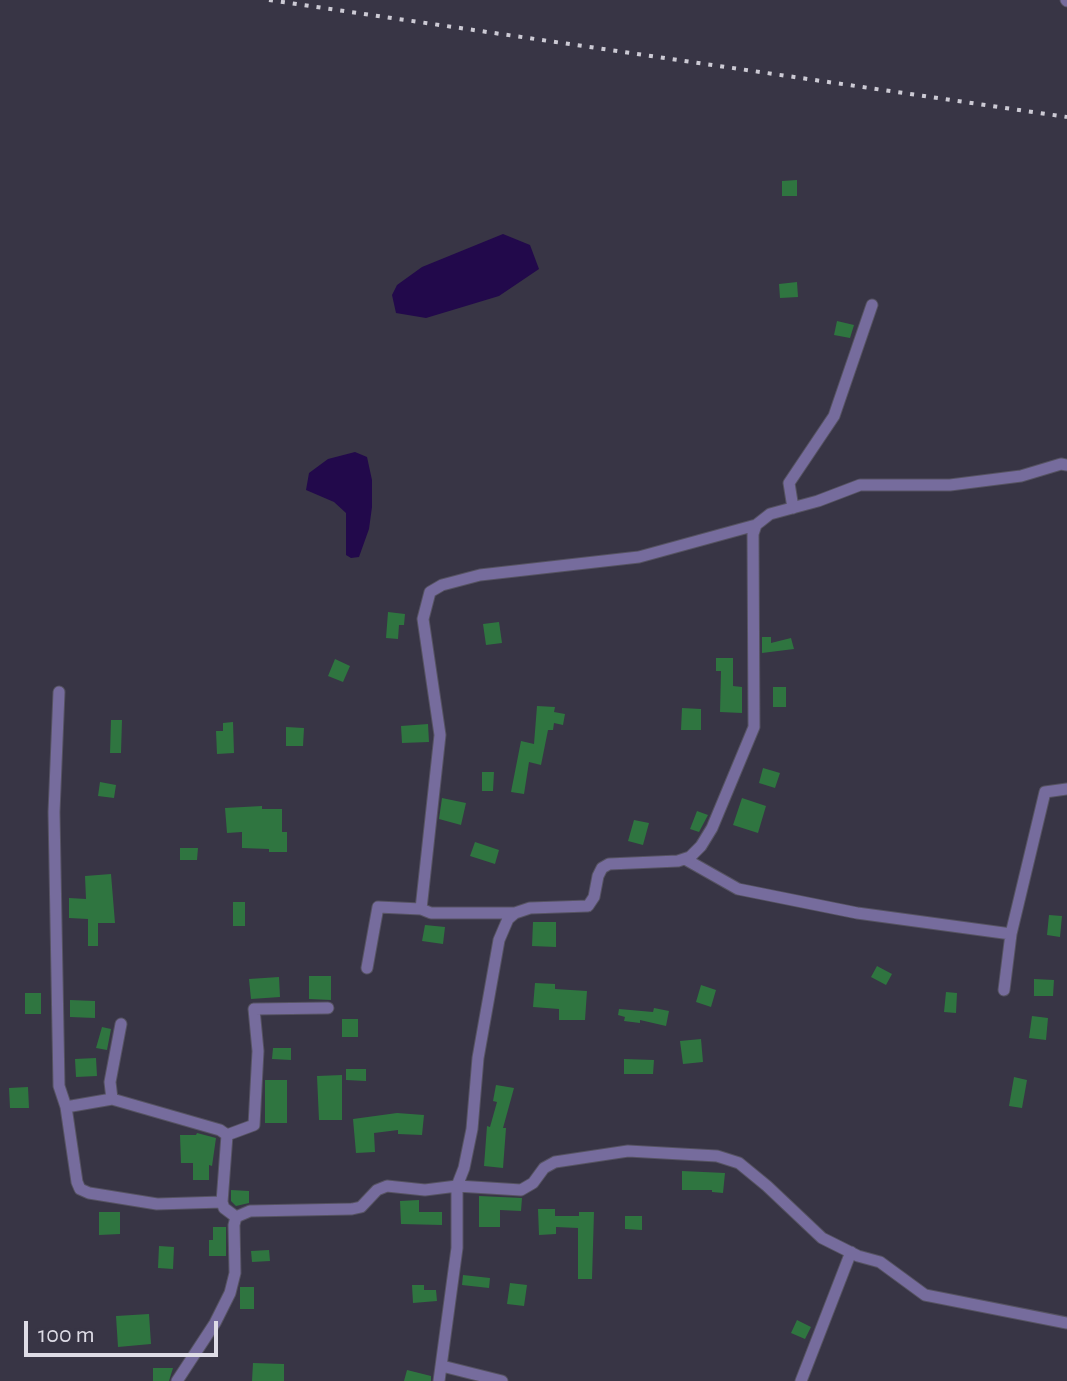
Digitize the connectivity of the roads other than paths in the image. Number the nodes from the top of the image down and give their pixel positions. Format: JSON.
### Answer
{"nodes":[{"id":1,"x":872,"y":305,"type":"dead end"},
{"id":2,"x":1067,"y":465,"type":"edge"},
{"id":3,"x":793,"y":508,"type":"junction"},
{"id":4,"x":756,"y":525,"type":"junction"},
{"id":5,"x":59,"y":692,"type":"dead end"},
{"id":6,"x":1067,"y":789,"type":"edge"},
{"id":7,"x":685,"y":859,"type":"junction"},
{"id":8,"x":421,"y":909,"type":"junction"},
{"id":9,"x":515,"y":913,"type":"junction"},
{"id":10,"x":1011,"y":934,"type":"junction"},
{"id":11,"x":367,"y":968,"type":"dead end"},
{"id":12,"x":1004,"y":990,"type":"dead end"},
{"id":13,"x":328,"y":1008,"type":"dead end"},
{"id":14,"x":121,"y":1024,"type":"dead end"},
{"id":15,"x":112,"y":1099,"type":"junction"},
{"id":16,"x":66,"y":1107,"type":"junction"},
{"id":17,"x":227,"y":1135,"type":"junction"},
{"id":18,"x":457,"y":1186,"type":"junction"},
{"id":19,"x":222,"y":1202,"type":"junction"},
{"id":20,"x":236,"y":1217,"type":"junction"},
{"id":21,"x":851,"y":1252,"type":"junction"},
{"id":22,"x":1067,"y":1323,"type":"edge"},
{"id":23,"x":442,"y":1366,"type":"junction"},
{"id":24,"x":177,"y":1381,"type":"edge"},
{"id":25,"x":439,"y":1381,"type":"edge"},
{"id":26,"x":502,"y":1381,"type":"edge"},
{"id":27,"x":801,"y":1381,"type":"edge"}],
"edges":[{"from":1,"to":3,"type":"street"},
{"from":2,"to":3,"type":"street"},
{"from":3,"to":4,"type":"street"},
{"from":4,"to":7,"type":"street"},
{"from":4,"to":8,"type":"street"},
{"from":5,"to":16,"type":"street"},
{"from":6,"to":10,"type":"street"},
{"from":7,"to":9,"type":"street"},
{"from":7,"to":10,"type":"street"},
{"from":8,"to":9,"type":"street"},
{"from":8,"to":11,"type":"street"},
{"from":9,"to":18,"type":"street"},
{"from":10,"to":12,"type":"street"},
{"from":13,"to":17,"type":"street"},
{"from":14,"to":15,"type":"street"},
{"from":15,"to":16,"type":"street"},
{"from":15,"to":17,"type":"street"},
{"from":16,"to":19,"type":"street"},
{"from":17,"to":19,"type":"street"},
{"from":18,"to":20,"type":"street"},
{"from":18,"to":21,"type":"street"},
{"from":18,"to":23,"type":"street"},
{"from":19,"to":20,"type":"street"},
{"from":20,"to":24,"type":"street"},
{"from":21,"to":22,"type":"street"},
{"from":21,"to":27,"type":"street"},
{"from":23,"to":25,"type":"street"},
{"from":23,"to":26,"type":"street"}]}
